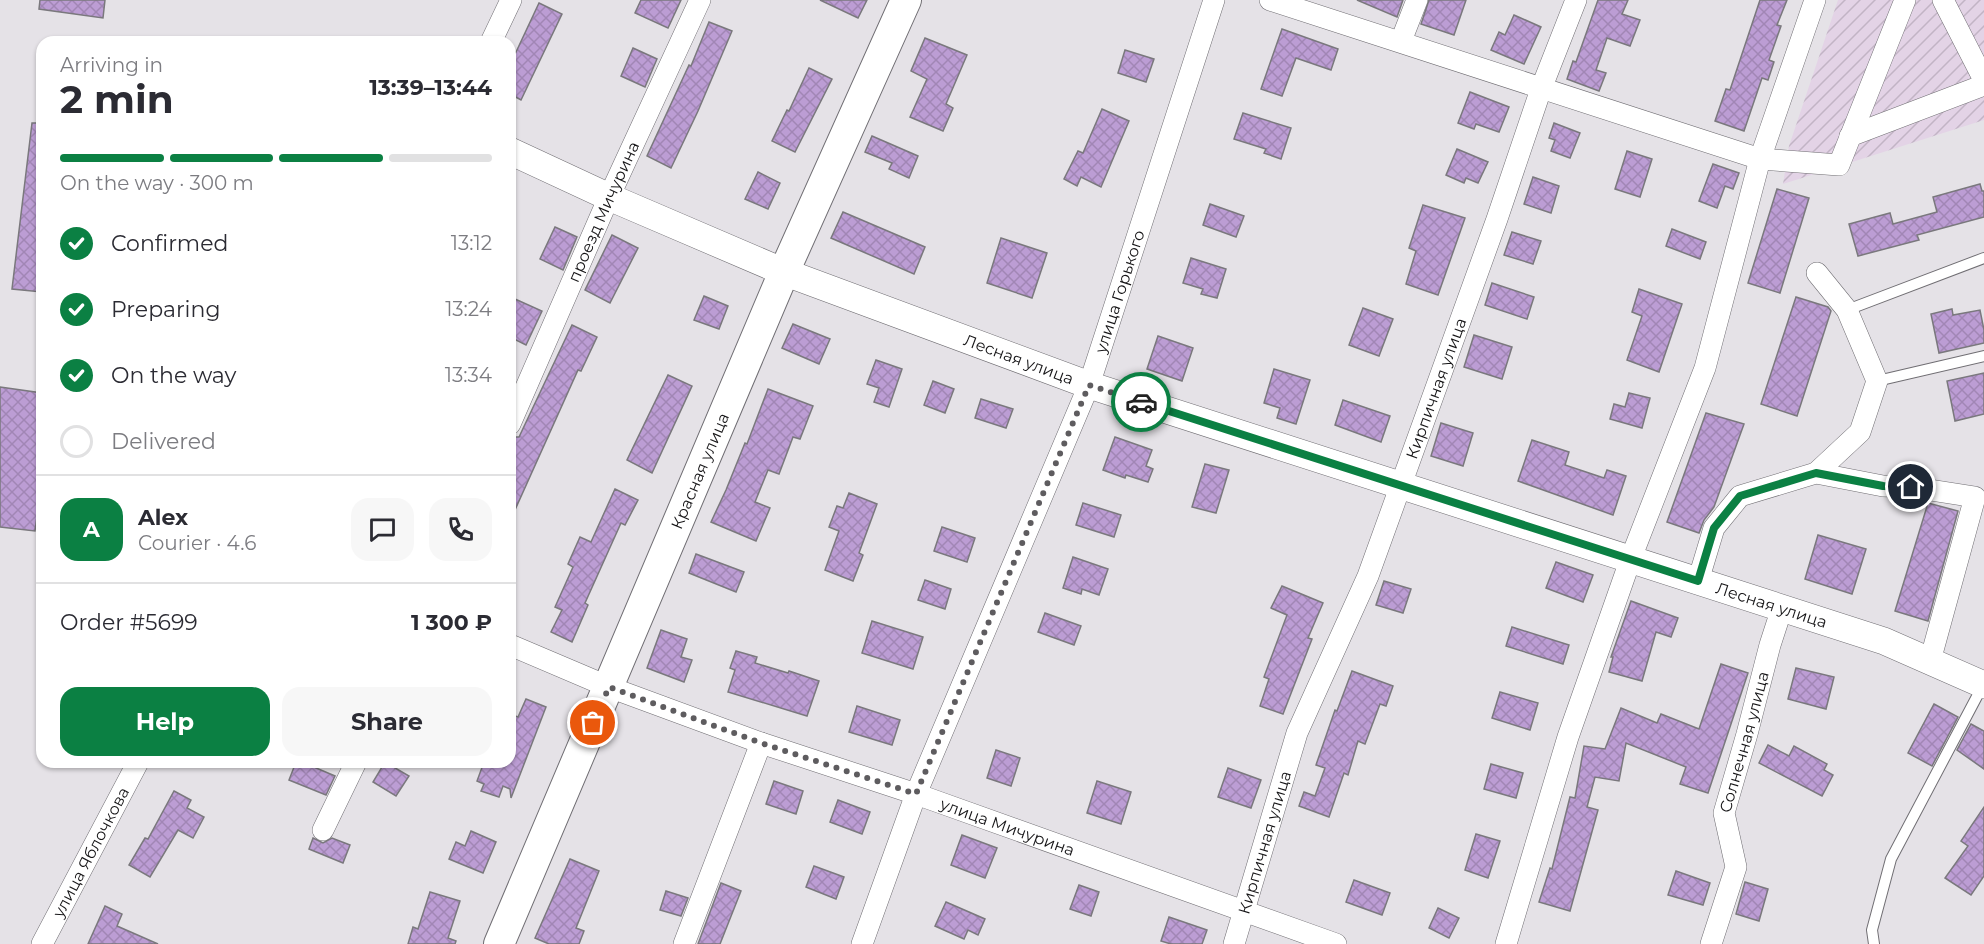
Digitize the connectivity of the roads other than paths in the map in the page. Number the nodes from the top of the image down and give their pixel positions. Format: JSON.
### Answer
{"nodes":[{"id":1,"x":511,"y":0,"type":"edge"},
{"id":2,"x":700,"y":0,"type":"edge"},
{"id":3,"x":906,"y":0,"type":"edge"},
{"id":4,"x":1214,"y":0,"type":"edge"},
{"id":5,"x":1270,"y":0,"type":"edge"},
{"id":6,"x":1417,"y":0,"type":"edge"},
{"id":7,"x":1576,"y":0,"type":"edge"},
{"id":8,"x":1815,"y":0,"type":"edge"},
{"id":9,"x":1905,"y":0,"type":"edge"},
{"id":10,"x":1943,"y":0,"type":"edge"},
{"id":11,"x":494,"y":36,"type":"edge"},
{"id":12,"x":1401,"y":41,"type":"junction"},
{"id":13,"x":1984,"y":83,"type":"edge"},
{"id":14,"x":1541,"y":89,"type":"junction"},
{"id":15,"x":1850,"y":136,"type":"junction"},
{"id":16,"x":516,"y":154,"type":"edge"},
{"id":17,"x":1760,"y":159,"type":"junction"},
{"id":18,"x":609,"y":197,"type":"junction"},
{"id":19,"x":1984,"y":258,"type":"edge"},
{"id":20,"x":784,"y":272,"type":"junction"},
{"id":21,"x":1817,"y":273,"type":"dead end"},
{"id":22,"x":1846,"y":310,"type":"junction"},
{"id":23,"x":1984,"y":356,"type":"edge"},
{"id":24,"x":1877,"y":381,"type":"junction"},
{"id":25,"x":1089,"y":385,"type":"junction"},
{"id":26,"x":516,"y":410,"type":"edge"},
{"id":27,"x":1816,"y":473,"type":"junction"},
{"id":28,"x":1401,"y":486,"type":"junction"},
{"id":29,"x":1981,"y":501,"type":"edge"},
{"id":30,"x":1631,"y":558,"type":"junction"},
{"id":31,"x":1698,"y":581,"type":"junction"},
{"id":32,"x":1782,"y":608,"type":"junction"},
{"id":33,"x":516,"y":648,"type":"edge"},
{"id":34,"x":1930,"y":661,"type":"junction"},
{"id":35,"x":1983,"y":685,"type":"edge"},
{"id":36,"x":609,"y":687,"type":"junction"},
{"id":37,"x":761,"y":743,"type":"junction"},
{"id":38,"x":135,"y":768,"type":"edge"},
{"id":39,"x":353,"y":768,"type":"edge"},
{"id":40,"x":916,"y":794,"type":"junction"},
{"id":41,"x":323,"y":830,"type":"dead end"},
{"id":42,"x":1245,"y":912,"type":"junction"},
{"id":43,"x":42,"y":944,"type":"edge"},
{"id":44,"x":499,"y":944,"type":"edge"},
{"id":45,"x":684,"y":944,"type":"edge"},
{"id":46,"x":862,"y":944,"type":"edge"},
{"id":47,"x":1234,"y":944,"type":"edge"},
{"id":48,"x":1336,"y":944,"type":"edge"},
{"id":49,"x":1506,"y":944,"type":"edge"},
{"id":50,"x":1711,"y":944,"type":"edge"},
{"id":51,"x":1874,"y":944,"type":"edge"}],
"edges":[{"from":1,"to":11,"type":"street"},
{"from":2,"to":18,"type":"street","name":"проезд Мичурина"},
{"from":3,"to":20,"type":"main road","name":"Красная улица"},
{"from":4,"to":25,"type":"street","name":"улица Горького"},
{"from":5,"to":12,"type":"street"},
{"from":6,"to":12,"type":"street"},
{"from":7,"to":14,"type":"street","name":"Кирпичная улица"},
{"from":8,"to":17,"type":"street"},
{"from":9,"to":15,"type":"street"},
{"from":10,"to":13,"type":"street"},
{"from":12,"to":14,"type":"street"},
{"from":13,"to":15,"type":"street"},
{"from":14,"to":17,"type":"street"},
{"from":14,"to":28,"type":"street","name":"Кирпичная улица"},
{"from":15,"to":17,"type":"street"},
{"from":16,"to":18,"type":"street","name":"Лесная улица"},
{"from":17,"to":30,"type":"street"},
{"from":18,"to":20,"type":"street","name":"Лесная улица"},
{"from":18,"to":26,"type":"street","name":"проезд Мичурина"},
{"from":19,"to":22,"type":"lane"},
{"from":20,"to":25,"type":"street","name":"Лесная улица"},
{"from":20,"to":36,"type":"main road","name":"Красная улица"},
{"from":21,"to":22,"type":"street"},
{"from":22,"to":24,"type":"street"},
{"from":23,"to":24,"type":"lane"},
{"from":24,"to":27,"type":"street"},
{"from":25,"to":28,"type":"street","name":"Лесная улица"},
{"from":25,"to":40,"type":"street","name":"улица Горького"},
{"from":27,"to":29,"type":"street"},
{"from":27,"to":31,"type":"street"},
{"from":28,"to":30,"type":"street","name":"Лесная улица"},
{"from":28,"to":42,"type":"street","name":"Кирпичная улица"},
{"from":29,"to":34,"type":"street"},
{"from":30,"to":31,"type":"street","name":"Лесная улица"},
{"from":30,"to":49,"type":"street"},
{"from":31,"to":32,"type":"street","name":"Лесная улица"},
{"from":32,"to":34,"type":"street","name":"Лесная улица"},
{"from":32,"to":50,"type":"street","name":"Солнечная улица"},
{"from":33,"to":36,"type":"street","name":"улица Мичурина"},
{"from":34,"to":35,"type":"street","name":"Лесная улица"},
{"from":35,"to":51,"type":"lane"},
{"from":36,"to":37,"type":"street","name":"улица Мичурина"},
{"from":36,"to":44,"type":"main road","name":"Красная улица"},
{"from":37,"to":40,"type":"street","name":"улица Мичурина"},
{"from":37,"to":45,"type":"street"},
{"from":38,"to":43,"type":"street","name":"улица Яблочкова"},
{"from":39,"to":41,"type":"street"},
{"from":40,"to":42,"type":"street","name":"улица Мичурина"},
{"from":40,"to":46,"type":"street","name":"улица Горького"},
{"from":42,"to":47,"type":"street","name":"Кирпичная улица"},
{"from":42,"to":48,"type":"street","name":"улица Мичурина"}]}
